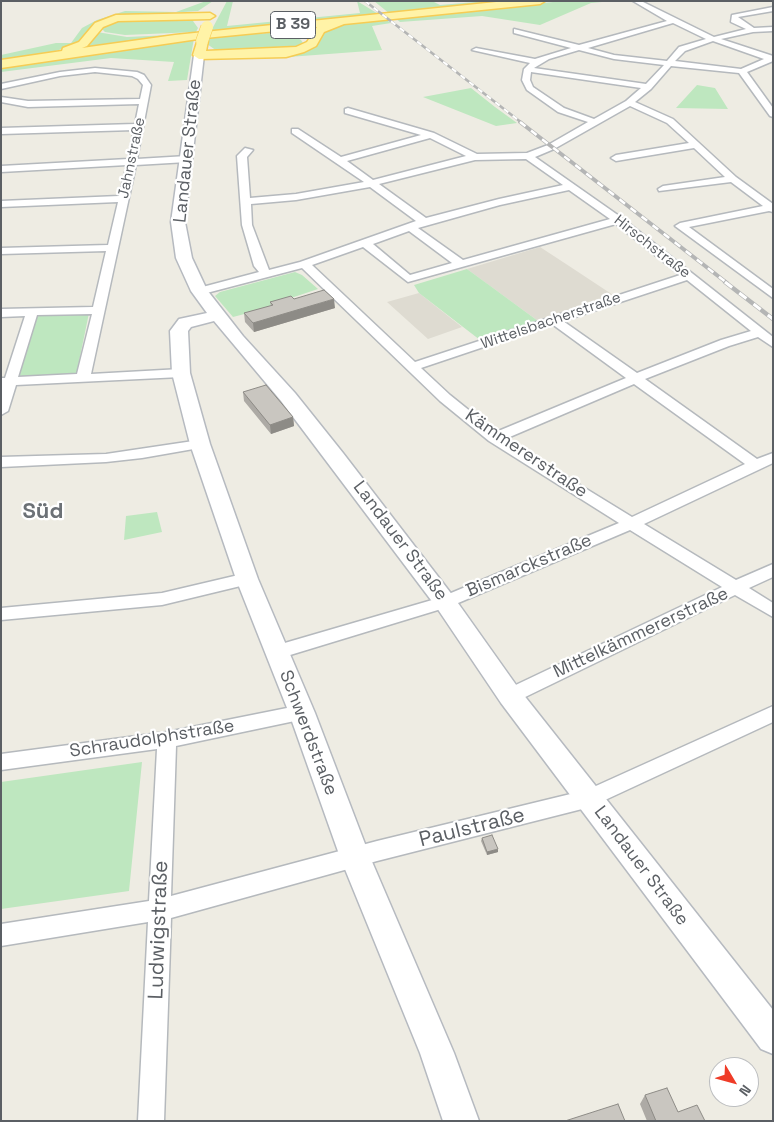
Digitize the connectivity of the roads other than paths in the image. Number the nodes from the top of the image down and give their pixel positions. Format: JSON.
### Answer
{"nodes":[{"id":1,"x":540,"y":1,"type":"edge"},
{"id":2,"x":636,"y":1,"type":"edge"},
{"id":3,"x":773,"y":9,"type":"edge"},
{"id":4,"x":211,"y":15,"type":"junction"},
{"id":5,"x":164,"y":16,"type":"junction"},
{"id":6,"x":357,"y":18,"type":"junction"},
{"id":7,"x":673,"y":20,"type":"junction"},
{"id":8,"x":773,"y":29,"type":"edge"},
{"id":9,"x":753,"y":30,"type":"junction"},
{"id":10,"x":230,"y":31,"type":"junction"},
{"id":11,"x":517,"y":31,"type":"dead end"},
{"id":12,"x":106,"y":32,"type":"junction"},
{"id":13,"x":713,"y":38,"type":"junction"},
{"id":14,"x":200,"y":47,"type":"junction"},
{"id":15,"x":305,"y":48,"type":"junction"},
{"id":16,"x":575,"y":48,"type":"junction"},
{"id":17,"x":476,"y":50,"type":"dead end"},
{"id":18,"x":221,"y":55,"type":"junction"},
{"id":19,"x":46,"y":56,"type":"junction"},
{"id":20,"x":772,"y":59,"type":"edge"},
{"id":21,"x":536,"y":62,"type":"junction"},
{"id":22,"x":1,"y":64,"type":"edge"},
{"id":23,"x":670,"y":64,"type":"junction"},
{"id":24,"x":528,"y":69,"type":"junction"},
{"id":25,"x":742,"y":71,"type":"junction"},
{"id":26,"x":196,"y":75,"type":"junction"},
{"id":27,"x":1,"y":87,"type":"edge"},
{"id":28,"x":648,"y":87,"type":"junction"},
{"id":29,"x":1,"y":99,"type":"edge"},
{"id":30,"x":762,"y":99,"type":"junction"},
{"id":31,"x":773,"y":100,"type":"edge"},
{"id":32,"x":144,"y":101,"type":"junction"},
{"id":33,"x":629,"y":103,"type":"junction"},
{"id":34,"x":348,"y":110,"type":"dead end"},
{"id":35,"x":773,"y":114,"type":"edge"},
{"id":36,"x":595,"y":122,"type":"junction"},
{"id":37,"x":140,"y":127,"type":"junction"},
{"id":38,"x":1,"y":131,"type":"edge"},
{"id":39,"x":294,"y":131,"type":"dead end"},
{"id":40,"x":431,"y":135,"type":"junction"},
{"id":41,"x":695,"y":145,"type":"junction"},
{"id":42,"x":248,"y":150,"type":"dead end"},
{"id":43,"x":528,"y":156,"type":"junction"},
{"id":44,"x":475,"y":157,"type":"junction"},
{"id":45,"x":616,"y":158,"type":"dead end"},
{"id":46,"x":187,"y":159,"type":"junction"},
{"id":47,"x":340,"y":160,"type":"junction"},
{"id":48,"x":132,"y":162,"type":"junction"},
{"id":49,"x":1,"y":169,"type":"edge"},
{"id":50,"x":732,"y":178,"type":"junction"},
{"id":51,"x":373,"y":184,"type":"junction"},
{"id":52,"x":570,"y":187,"type":"junction"},
{"id":53,"x":663,"y":189,"type":"dead end"},
{"id":54,"x":123,"y":199,"type":"junction"},
{"id":55,"x":245,"y":201,"type":"junction"},
{"id":56,"x":1,"y":204,"type":"edge"},
{"id":57,"x":772,"y":208,"type":"edge"},
{"id":58,"x":618,"y":220,"type":"junction"},
{"id":59,"x":424,"y":222,"type":"junction"},
{"id":60,"x":410,"y":227,"type":"junction"},
{"id":61,"x":364,"y":242,"type":"junction"},
{"id":62,"x":112,"y":248,"type":"junction"},
{"id":63,"x":1,"y":251,"type":"edge"},
{"id":64,"x":304,"y":264,"type":"junction"},
{"id":65,"x":460,"y":264,"type":"junction"},
{"id":66,"x":266,"y":274,"type":"junction"},
{"id":67,"x":690,"y":276,"type":"junction"},
{"id":68,"x":408,"y":279,"type":"joint"},
{"id":69,"x":773,"y":295,"type":"edge"},
{"id":70,"x":212,"y":308,"type":"junction"},
{"id":71,"x":98,"y":310,"type":"junction"},
{"id":72,"x":32,"y":312,"type":"junction"},
{"id":73,"x":1,"y":313,"type":"edge"},
{"id":74,"x":554,"y":320,"type":"junction"},
{"id":75,"x":182,"y":330,"type":"junction"},
{"id":76,"x":759,"y":333,"type":"junction"},
{"id":77,"x":773,"y":343,"type":"edge"},
{"id":78,"x":413,"y":367,"type":"junction"},
{"id":79,"x":181,"y":372,"type":"junction"},
{"id":80,"x":83,"y":378,"type":"junction"},
{"id":81,"x":637,"y":378,"type":"junction"},
{"id":82,"x":6,"y":382,"type":"edge"},
{"id":83,"x":1,"y":410,"type":"edge"},
{"id":84,"x":494,"y":438,"type":"junction"},
{"id":85,"x":200,"y":444,"type":"junction"},
{"id":86,"x":773,"y":457,"type":"edge"},
{"id":87,"x":1,"y":462,"type":"edge"},
{"id":88,"x":756,"y":465,"type":"junction"},
{"id":89,"x":632,"y":523,"type":"junction"},
{"id":90,"x":773,"y":570,"type":"edge"},
{"id":91,"x":248,"y":579,"type":"junction"},
{"id":92,"x":737,"y":588,"type":"junction"},
{"id":93,"x":445,"y":602,"type":"junction"},
{"id":94,"x":773,"y":611,"type":"edge"},
{"id":95,"x":1,"y":614,"type":"edge"},
{"id":96,"x":277,"y":652,"type":"junction"},
{"id":97,"x":510,"y":696,"type":"junction"},
{"id":98,"x":302,"y":713,"type":"junction"},
{"id":99,"x":773,"y":714,"type":"edge"},
{"id":100,"x":166,"y":740,"type":"junction"},
{"id":101,"x":1,"y":762,"type":"edge"},
{"id":102,"x":590,"y":798,"type":"junction"},
{"id":103,"x":356,"y":857,"type":"junction"},
{"id":104,"x":160,"y":910,"type":"junction"},
{"id":105,"x":1,"y":935,"type":"edge"},
{"id":106,"x":773,"y":1037,"type":"edge"},
{"id":107,"x":151,"y":1121,"type":"edge"},
{"id":108,"x":461,"y":1121,"type":"edge"}],
"edges":[{"from":1,"to":6,"type":"main road","number":"B 39"},
{"from":2,"to":7,"type":"street"},
{"from":3,"to":9,"type":"street"},
{"from":4,"to":5,"type":"main road"},
{"from":4,"to":5,"type":"main road"},
{"from":4,"to":14,"type":"main road","name":"Landauer Straße","bridge":true},
{"from":5,"to":12,"type":"main road"},
{"from":6,"to":10,"type":"main road","number":"B 39"},
{"from":6,"to":15,"type":"main road"},
{"from":7,"to":13,"type":"street"},
{"from":7,"to":16,"type":"street"},
{"from":8,"to":9,"type":"street"},
{"from":9,"to":13,"type":"street"},
{"from":10,"to":12,"type":"main road"},
{"from":10,"to":14,"type":"main road","number":"B 39"},
{"from":11,"to":16,"type":"street"},
{"from":12,"to":19,"type":"main road"},
{"from":13,"to":20,"type":"street"},
{"from":13,"to":23,"type":"street"},
{"from":14,"to":15,"type":"main road"},
{"from":14,"to":18,"type":"main road"},
{"from":14,"to":19,"type":"main road","number":"B 39"},
{"from":14,"to":26,"type":"main road","name":"Landauer Straße"},
{"from":15,"to":18,"type":"main road"},
{"from":16,"to":21,"type":"street"},
{"from":16,"to":23,"type":"street"},
{"from":17,"to":21,"type":"street"},
{"from":18,"to":26,"type":"main road"},
{"from":19,"to":22,"type":"main road","number":"B 39"},
{"from":20,"to":25,"type":"street"},
{"from":21,"to":24,"type":"street"},
{"from":23,"to":25,"type":"street"},
{"from":23,"to":28,"type":"street"},
{"from":24,"to":28,"type":"street"},
{"from":24,"to":36,"type":"street"},
{"from":25,"to":30,"type":"street"},
{"from":26,"to":46,"type":"main road","name":"Landauer Straße"},
{"from":27,"to":32,"type":"street","name":"Jahnstraße"},
{"from":28,"to":33,"type":"street"},
{"from":29,"to":32,"type":"street"},
{"from":30,"to":31,"type":"street"},
{"from":30,"to":35,"type":"street"},
{"from":32,"to":37,"type":"street","name":"Jahnstraße"},
{"from":33,"to":36,"type":"street"},
{"from":33,"to":41,"type":"street"},
{"from":34,"to":40,"type":"street"},
{"from":36,"to":43,"type":"street"},
{"from":37,"to":38,"type":"street"},
{"from":37,"to":48,"type":"street","name":"Jahnstraße"},
{"from":39,"to":47,"type":"street"},
{"from":40,"to":44,"type":"street"},
{"from":40,"to":47,"type":"street"},
{"from":41,"to":45,"type":"street"},
{"from":41,"to":50,"type":"street"},
{"from":42,"to":55,"type":"street"},
{"from":43,"to":44,"type":"street"},
{"from":43,"to":52,"type":"street","name":"Hirschstraße"},
{"from":44,"to":51,"type":"street"},
{"from":46,"to":48,"type":"street"},
{"from":46,"to":70,"type":"main road","name":"Landauer Straße"},
{"from":47,"to":51,"type":"street"},
{"from":48,"to":49,"type":"street"},
{"from":48,"to":54,"type":"street","name":"Jahnstraße"},
{"from":50,"to":53,"type":"street"},
{"from":50,"to":57,"type":"street"},
{"from":51,"to":55,"type":"street"},
{"from":51,"to":59,"type":"street"},
{"from":52,"to":58,"type":"street","name":"Hirschstraße"},
{"from":52,"to":59,"type":"street"},
{"from":54,"to":56,"type":"street"},
{"from":54,"to":62,"type":"street","name":"Jahnstraße"},
{"from":55,"to":66,"type":"street"},
{"from":57,"to":69,"type":"street"},
{"from":58,"to":65,"type":"street"},
{"from":58,"to":67,"type":"street","name":"Hirschstraße"},
{"from":59,"to":60,"type":"street"},
{"from":60,"to":61,"type":"street"},
{"from":60,"to":65,"type":"street"},
{"from":61,"to":64,"type":"street"},
{"from":61,"to":68,"type":"street"},
{"from":62,"to":63,"type":"street"},
{"from":62,"to":71,"type":"street","name":"Jahnstraße"},
{"from":64,"to":66,"type":"street"},
{"from":64,"to":78,"type":"street","name":"Kämmererstraße"},
{"from":65,"to":68,"type":"street"},
{"from":66,"to":70,"type":"street"},
{"from":67,"to":74,"type":"street","name":"Wittelsbacherstraße"},
{"from":67,"to":76,"type":"street","name":"Hirschstraße"},
{"from":70,"to":75,"type":"main road"},
{"from":70,"to":75,"type":"main road"},
{"from":70,"to":93,"type":"main road","name":"Landauer Straße"},
{"from":71,"to":72,"type":"street"},
{"from":71,"to":80,"type":"street","name":"Jahnstraße"},
{"from":72,"to":73,"type":"street"},
{"from":72,"to":82,"type":"street"},
{"from":74,"to":78,"type":"street","name":"Wittelsbacherstraße"},
{"from":74,"to":81,"type":"street"},
{"from":75,"to":79,"type":"main road","name":"Schwerdstraße"},
{"from":76,"to":77,"type":"street","name":"Hirschstraße"},
{"from":76,"to":81,"type":"street"},
{"from":78,"to":84,"type":"street","name":"Kämmererstraße"},
{"from":79,"to":80,"type":"street"},
{"from":79,"to":85,"type":"main road","name":"Schwerdstraße"},
{"from":80,"to":82,"type":"street"},
{"from":81,"to":84,"type":"street"},
{"from":81,"to":88,"type":"street"},
{"from":82,"to":83,"type":"street"},
{"from":84,"to":89,"type":"street","name":"Kämmererstraße"},
{"from":85,"to":87,"type":"street"},
{"from":85,"to":91,"type":"main road","name":"Schwerdstraße"},
{"from":86,"to":88,"type":"street","name":"Bismarckstraße"},
{"from":88,"to":89,"type":"street","name":"Bismarckstraße"},
{"from":89,"to":92,"type":"street","name":"Kämmererstraße"},
{"from":89,"to":93,"type":"street","name":"Bismarckstraße"},
{"from":90,"to":92,"type":"street","name":"Mittelkämmererstraße"},
{"from":91,"to":95,"type":"street"},
{"from":91,"to":96,"type":"main road","name":"Schwerdstraße"},
{"from":92,"to":94,"type":"street","name":"Kämmererstraße"},
{"from":92,"to":97,"type":"street","name":"Mittelkämmererstraße"},
{"from":93,"to":96,"type":"street","name":"Bismarckstraße"},
{"from":93,"to":97,"type":"main road","name":"Landauer Straße"},
{"from":96,"to":98,"type":"main road","name":"Schwerdstraße"},
{"from":97,"to":102,"type":"main road","name":"Landauer Straße"},
{"from":98,"to":100,"type":"street","name":"Schraudolphstraße"},
{"from":98,"to":103,"type":"main road","name":"Schwerdstraße"},
{"from":99,"to":102,"type":"street","name":"Paulstraße"},
{"from":100,"to":101,"type":"street","name":"Schraudolphstraße"},
{"from":100,"to":104,"type":"street","name":"Ludwigstraße"},
{"from":102,"to":103,"type":"street","name":"Paulstraße"},
{"from":102,"to":106,"type":"main road","name":"Landauer Straße"},
{"from":103,"to":104,"type":"street","name":"Paulstraße"},
{"from":103,"to":108,"type":"main road","name":"Schwerdstraße"},
{"from":104,"to":105,"type":"street","name":"Paulstraße"},
{"from":104,"to":107,"type":"street","name":"Ludwigstraße"}]}
